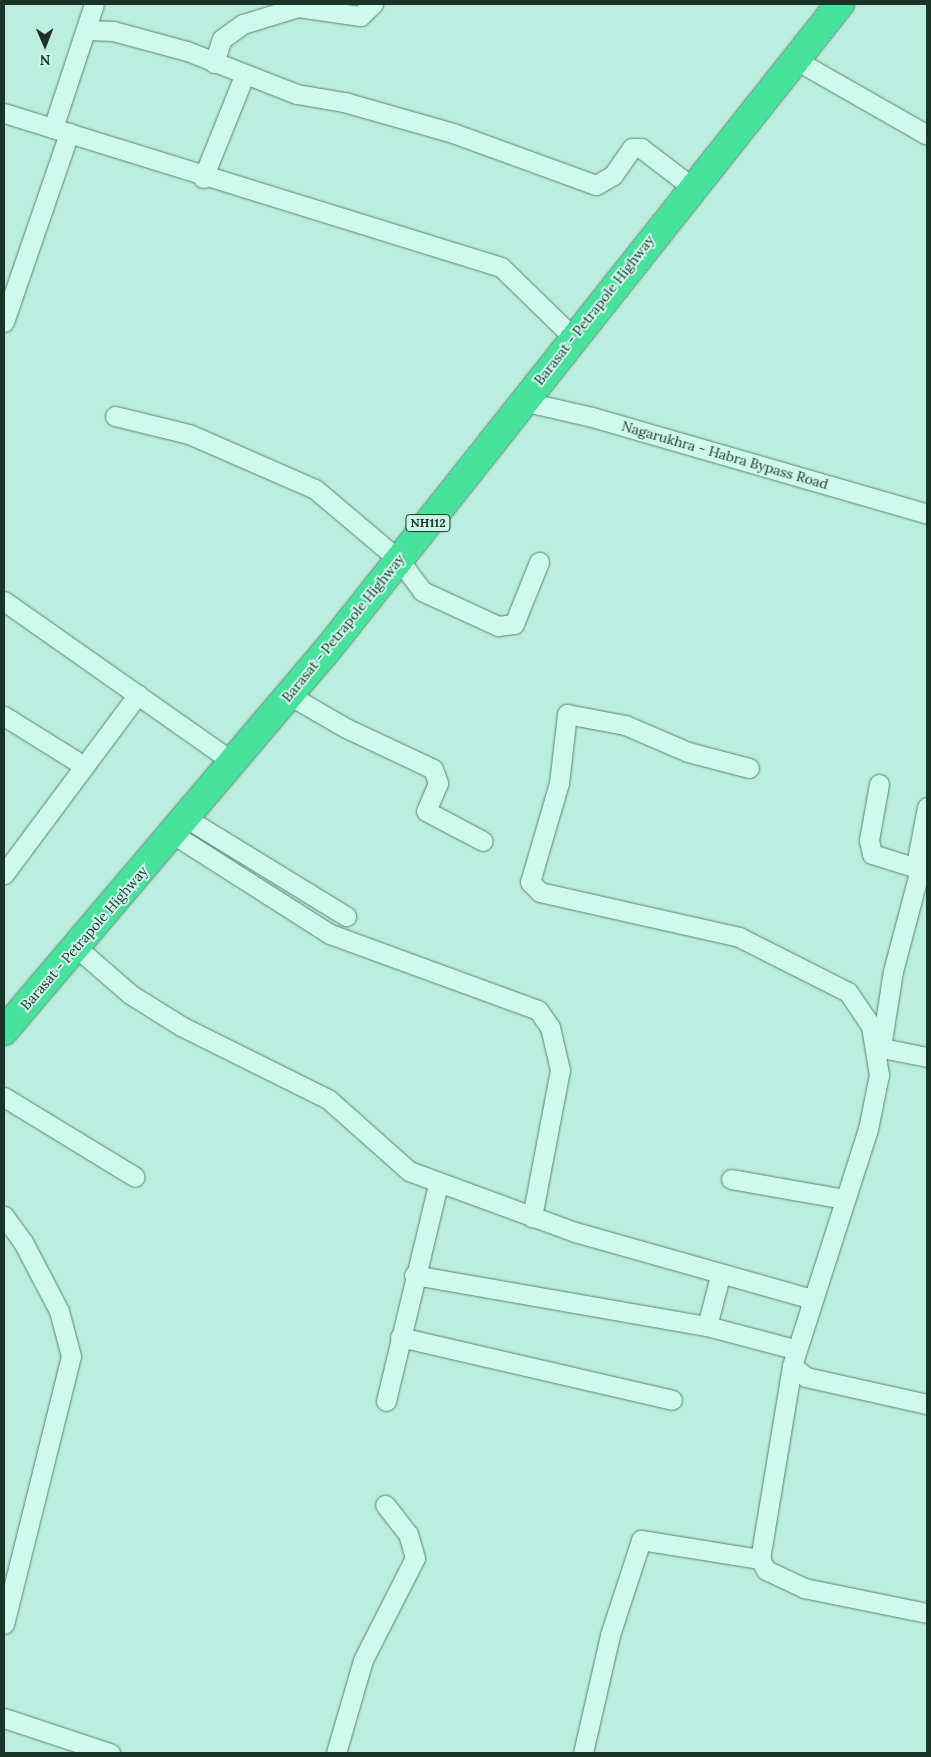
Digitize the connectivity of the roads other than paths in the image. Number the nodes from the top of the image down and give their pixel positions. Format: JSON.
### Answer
{"nodes":[{"id":1,"x":94,"y":4,"type":"edge"},
{"id":2,"x":374,"y":4,"type":"edge"},
{"id":3,"x":840,"y":4,"type":"edge"},
{"id":4,"x":87,"y":30,"type":"junction"},
{"id":5,"x":794,"y":59,"type":"junction"},
{"id":6,"x":214,"y":63,"type":"junction"},
{"id":7,"x":244,"y":76,"type":"junction"},
{"id":8,"x":4,"y":113,"type":"edge"},
{"id":9,"x":61,"y":130,"type":"junction"},
{"id":10,"x":927,"y":135,"type":"edge"},
{"id":11,"x":203,"y":178,"type":"junction"},
{"id":12,"x":692,"y":187,"type":"junction"},
{"id":13,"x":4,"y":322,"type":"edge"},
{"id":14,"x":574,"y":337,"type":"junction"},
{"id":15,"x":522,"y":401,"type":"junction"},
{"id":16,"x":115,"y":416,"type":"dead end"},
{"id":17,"x":927,"y":514,"type":"edge"},
{"id":18,"x":399,"y":560,"type":"junction"},
{"id":19,"x":539,"y":562,"type":"dead end"},
{"id":20,"x":4,"y":601,"type":"edge"},
{"id":21,"x":138,"y":694,"type":"junction"},
{"id":22,"x":289,"y":695,"type":"junction"},
{"id":23,"x":4,"y":716,"type":"edge"},
{"id":24,"x":232,"y":761,"type":"junction"},
{"id":25,"x":84,"y":766,"type":"junction"},
{"id":26,"x":749,"y":768,"type":"dead end"},
{"id":27,"x":879,"y":784,"type":"dead end"},
{"id":28,"x":927,"y":807,"type":"edge"},
{"id":29,"x":179,"y":826,"type":"junction"},
{"id":30,"x":483,"y":842,"type":"dead end"},
{"id":31,"x":916,"y":865,"type":"junction"},
{"id":32,"x":4,"y":874,"type":"edge"},
{"id":33,"x":346,"y":916,"type":"dead end"},
{"id":34,"x":76,"y":947,"type":"junction"},
{"id":35,"x":5,"y":1027,"type":"edge"},
{"id":36,"x":879,"y":1047,"type":"junction"},
{"id":37,"x":927,"y":1057,"type":"edge"},
{"id":38,"x":4,"y":1097,"type":"edge"},
{"id":39,"x":135,"y":1177,"type":"dead end"},
{"id":40,"x":731,"y":1179,"type":"dead end"},
{"id":41,"x":438,"y":1184,"type":"junction"},
{"id":42,"x":844,"y":1199,"type":"junction"},
{"id":43,"x":4,"y":1216,"type":"edge"},
{"id":44,"x":532,"y":1217,"type":"junction"},
{"id":45,"x":414,"y":1276,"type":"junction"},
{"id":46,"x":720,"y":1276,"type":"junction"},
{"id":47,"x":810,"y":1299,"type":"junction"},
{"id":48,"x":706,"y":1326,"type":"junction"},
{"id":49,"x":400,"y":1337,"type":"junction"},
{"id":50,"x":793,"y":1357,"type":"junction"},
{"id":51,"x":672,"y":1400,"type":"dead end"},
{"id":52,"x":386,"y":1401,"type":"dead end"},
{"id":53,"x":927,"y":1404,"type":"edge"},
{"id":54,"x":384,"y":1505,"type":"dead end"},
{"id":55,"x":760,"y":1559,"type":"junction"},
{"id":56,"x":927,"y":1613,"type":"edge"},
{"id":57,"x":4,"y":1624,"type":"edge"},
{"id":58,"x":4,"y":1718,"type":"edge"},
{"id":59,"x":70,"y":1747,"type":"edge"},
{"id":60,"x":110,"y":1753,"type":"edge"},
{"id":61,"x":336,"y":1753,"type":"edge"},
{"id":62,"x":582,"y":1753,"type":"edge"}],
"edges":[{"from":1,"to":4,"type":"street"},
{"from":2,"to":6,"type":"street"},
{"from":3,"to":5,"type":"highway","name":"Barasat - Petrapole Highway","number":"NH112"},
{"from":4,"to":6,"type":"street"},
{"from":4,"to":9,"type":"street"},
{"from":5,"to":10,"type":"street"},
{"from":5,"to":12,"type":"highway","name":"Barasat - Petrapole Highway","number":"NH112"},
{"from":6,"to":7,"type":"street"},
{"from":7,"to":11,"type":"street"},
{"from":7,"to":12,"type":"street"},
{"from":8,"to":9,"type":"street"},
{"from":9,"to":11,"type":"street"},
{"from":9,"to":13,"type":"street"},
{"from":11,"to":14,"type":"street"},
{"from":12,"to":14,"type":"highway","name":"Barasat - Petrapole Highway","number":"NH112"},
{"from":14,"to":15,"type":"highway","name":"Barasat - Petrapole Highway","number":"NH112"},
{"from":15,"to":17,"type":"street","name":"Nagarukhra - Habra Bypass Road"},
{"from":15,"to":18,"type":"highway","name":"Barasat - Petrapole Highway","number":"NH112"},
{"from":16,"to":18,"type":"street"},
{"from":18,"to":19,"type":"street"},
{"from":18,"to":22,"type":"highway","name":"Barasat - Petrapole Highway","number":"NH112"},
{"from":20,"to":21,"type":"street"},
{"from":21,"to":24,"type":"street"},
{"from":21,"to":25,"type":"street"},
{"from":22,"to":24,"type":"highway","name":"Barasat - Petrapole Highway","number":"NH112"},
{"from":22,"to":30,"type":"street"},
{"from":23,"to":25,"type":"street"},
{"from":24,"to":29,"type":"highway","name":"Barasat - Petrapole Highway","number":"NH112"},
{"from":25,"to":32,"type":"street"},
{"from":26,"to":36,"type":"street"},
{"from":27,"to":31,"type":"street"},
{"from":28,"to":31,"type":"street"},
{"from":29,"to":33,"type":"street"},
{"from":29,"to":34,"type":"highway","name":"Barasat - Petrapole Highway","number":"NH112"},
{"from":29,"to":44,"type":"street"},
{"from":31,"to":36,"type":"street"},
{"from":34,"to":35,"type":"highway","name":"Barasat - Petrapole Highway","number":"NH112"},
{"from":34,"to":41,"type":"street"},
{"from":36,"to":37,"type":"street"},
{"from":36,"to":42,"type":"street"},
{"from":38,"to":39,"type":"street"},
{"from":40,"to":42,"type":"street"},
{"from":41,"to":44,"type":"street"},
{"from":41,"to":45,"type":"street"},
{"from":42,"to":47,"type":"street"},
{"from":43,"to":57,"type":"street"},
{"from":44,"to":46,"type":"street"},
{"from":45,"to":48,"type":"street"},
{"from":45,"to":49,"type":"street"},
{"from":46,"to":47,"type":"street"},
{"from":46,"to":48,"type":"street"},
{"from":47,"to":50,"type":"street"},
{"from":48,"to":50,"type":"street"},
{"from":49,"to":51,"type":"street"},
{"from":49,"to":52,"type":"street"},
{"from":50,"to":53,"type":"street"},
{"from":50,"to":55,"type":"street"},
{"from":54,"to":61,"type":"street"},
{"from":55,"to":56,"type":"street"},
{"from":55,"to":62,"type":"street"},
{"from":58,"to":59,"type":"street"},
{"from":59,"to":60,"type":"street"}]}
